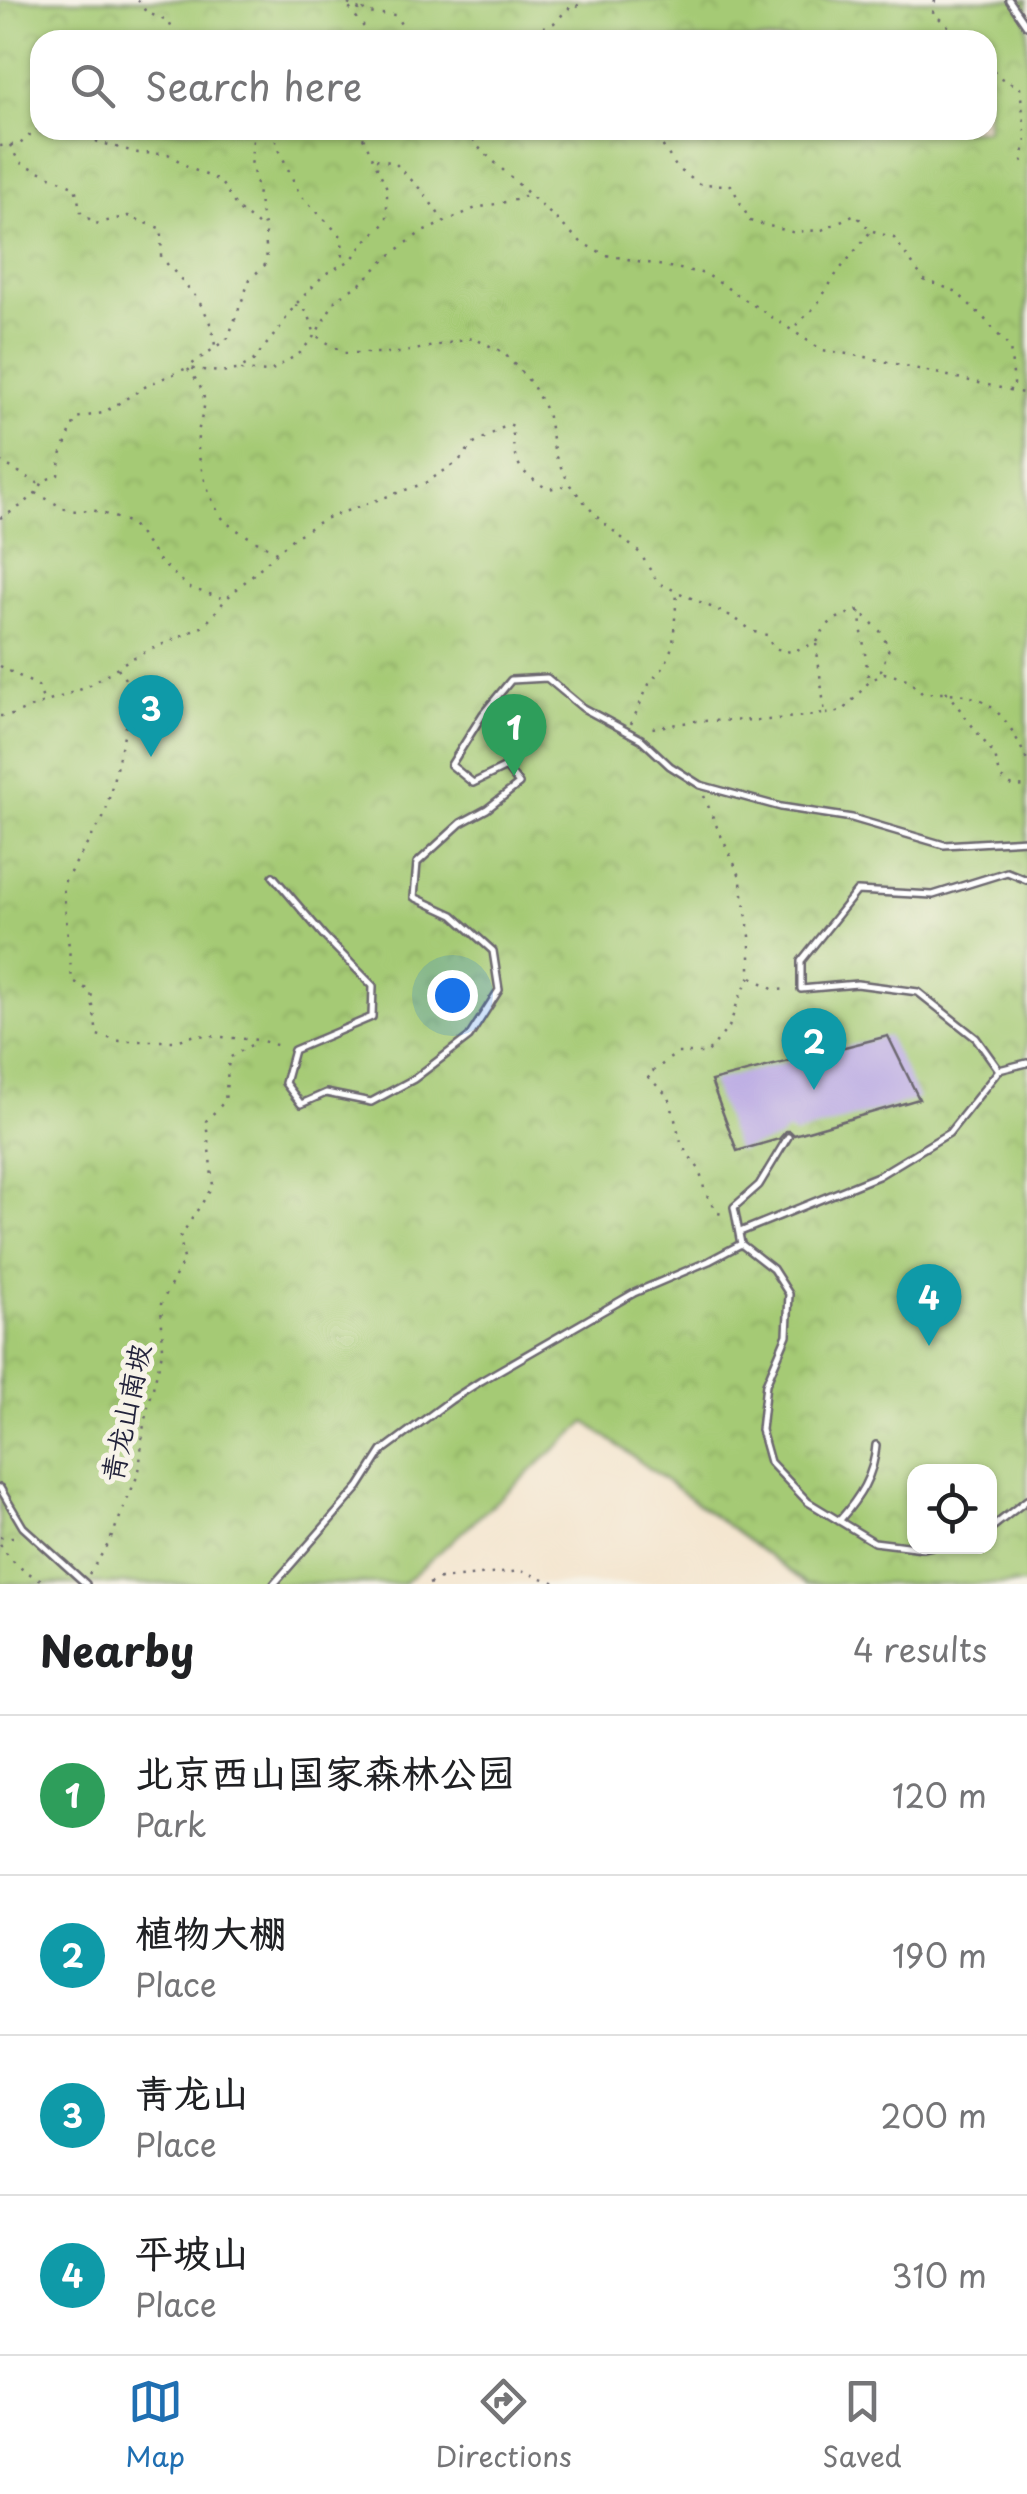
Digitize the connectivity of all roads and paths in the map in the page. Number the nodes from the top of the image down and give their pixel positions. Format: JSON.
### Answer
{"nodes":[{"id":1,"x":138,"y":0,"type":"edge"},
{"id":2,"x":358,"y":0,"type":"edge"},
{"id":3,"x":582,"y":0,"type":"edge"},
{"id":4,"x":935,"y":0,"type":"edge"},
{"id":5,"x":1009,"y":0,"type":"edge"},
{"id":6,"x":345,"y":2,"type":"edge"},
{"id":7,"x":366,"y":13,"type":"junction"},
{"id":8,"x":1027,"y":26,"type":"edge"},
{"id":9,"x":173,"y":30,"type":"edge"},
{"id":10,"x":366,"y":30,"type":"edge"},
{"id":11,"x":402,"y":30,"type":"edge"},
{"id":12,"x":532,"y":30,"type":"edge"},
{"id":13,"x":952,"y":30,"type":"edge"},
{"id":14,"x":997,"y":76,"type":"edge"},
{"id":15,"x":30,"y":135,"type":"edge"},
{"id":16,"x":95,"y":140,"type":"edge"},
{"id":17,"x":253,"y":140,"type":"edge"},
{"id":18,"x":276,"y":140,"type":"edge"},
{"id":19,"x":364,"y":140,"type":"edge"},
{"id":20,"x":474,"y":140,"type":"edge"},
{"id":21,"x":659,"y":140,"type":"edge"},
{"id":22,"x":10,"y":145,"type":"junction"},
{"id":23,"x":0,"y":146,"type":"edge"},
{"id":24,"x":373,"y":158,"type":"junction"},
{"id":25,"x":1027,"y":168,"type":"edge"},
{"id":26,"x":528,"y":193,"type":"junction"},
{"id":27,"x":445,"y":223,"type":"junction"},
{"id":28,"x":265,"y":231,"type":"junction"},
{"id":29,"x":871,"y":231,"type":"junction"},
{"id":30,"x":343,"y":264,"type":"junction"},
{"id":31,"x":295,"y":305,"type":"junction"},
{"id":32,"x":791,"y":330,"type":"junction"},
{"id":33,"x":315,"y":335,"type":"junction"},
{"id":34,"x":215,"y":348,"type":"junction"},
{"id":35,"x":187,"y":368,"type":"junction"},
{"id":36,"x":237,"y":370,"type":"junction"},
{"id":37,"x":1016,"y":392,"type":"junction"},
{"id":38,"x":1027,"y":394,"type":"edge"},
{"id":39,"x":0,"y":461,"type":"edge"},
{"id":40,"x":570,"y":485,"type":"junction"},
{"id":41,"x":42,"y":486,"type":"junction"},
{"id":42,"x":36,"y":493,"type":"junction"},
{"id":43,"x":0,"y":518,"type":"edge"},
{"id":44,"x":278,"y":553,"type":"junction"},
{"id":45,"x":678,"y":592,"type":"junction"},
{"id":46,"x":226,"y":599,"type":"junction"},
{"id":47,"x":859,"y":610,"type":"junction"},
{"id":48,"x":816,"y":643,"type":"junction"},
{"id":49,"x":0,"y":666,"type":"edge"},
{"id":50,"x":117,"y":668,"type":"junction"},
{"id":51,"x":884,"y":673,"type":"junction"},
{"id":52,"x":869,"y":682,"type":"junction"},
{"id":53,"x":946,"y":691,"type":"junction"},
{"id":54,"x":44,"y":704,"type":"junction"},
{"id":55,"x":825,"y":714,"type":"junction"},
{"id":56,"x":0,"y":716,"type":"edge"},
{"id":57,"x":627,"y":732,"type":"junction"},
{"id":58,"x":641,"y":739,"type":"junction"},
{"id":59,"x":1024,"y":749,"type":"edge"},
{"id":60,"x":1027,"y":761,"type":"edge"},
{"id":61,"x":700,"y":785,"type":"junction"},
{"id":62,"x":1027,"y":786,"type":"edge"},
{"id":63,"x":1027,"y":840,"type":"edge"},
{"id":64,"x":273,"y":876,"type":"dead end"},
{"id":65,"x":1027,"y":880,"type":"edge"},
{"id":66,"x":750,"y":976,"type":"junction"},
{"id":67,"x":802,"y":989,"type":"junction"},
{"id":68,"x":259,"y":1040,"type":"junction"},
{"id":69,"x":294,"y":1050,"type":"junction"},
{"id":70,"x":1027,"y":1063,"type":"edge"},
{"id":71,"x":999,"y":1070,"type":"junction"},
{"id":72,"x":788,"y":1136,"type":"dead end"},
{"id":73,"x":736,"y":1217,"type":"junction"},
{"id":74,"x":740,"y":1232,"type":"junction"},
{"id":75,"x":742,"y":1244,"type":"junction"},
{"id":76,"x":876,"y":1445,"type":"dead end"},
{"id":77,"x":0,"y":1488,"type":"edge"},
{"id":78,"x":1027,"y":1500,"type":"edge"},
{"id":79,"x":839,"y":1521,"type":"junction"},
{"id":80,"x":997,"y":1524,"type":"edge"},
{"id":81,"x":34,"y":1536,"type":"junction"},
{"id":82,"x":0,"y":1537,"type":"edge"},
{"id":83,"x":0,"y":1544,"type":"edge"},
{"id":84,"x":907,"y":1546,"type":"edge"},
{"id":85,"x":84,"y":1583,"type":"edge"},
{"id":86,"x":50,"y":1584,"type":"edge"},
{"id":87,"x":274,"y":1584,"type":"edge"},
{"id":88,"x":429,"y":1584,"type":"edge"},
{"id":89,"x":559,"y":1584,"type":"edge"}],
"edges":[{"from":1,"to":9,"type":"path"},
{"from":2,"to":7,"type":"path"},
{"from":3,"to":12,"type":"path"},
{"from":4,"to":13,"type":"path"},
{"from":5,"to":8,"type":"lane"},
{"from":6,"to":7,"type":"path"},
{"from":6,"to":10,"type":"path"},
{"from":7,"to":11,"type":"path"},
{"from":14,"to":25,"type":"path"},
{"from":15,"to":22,"type":"path"},
{"from":16,"to":28,"type":"path"},
{"from":17,"to":28,"type":"path"},
{"from":18,"to":30,"type":"path"},
{"from":19,"to":24,"type":"path"},
{"from":20,"to":26,"type":"path"},
{"from":21,"to":29,"type":"path"},
{"from":22,"to":23,"type":"path"},
{"from":22,"to":34,"type":"path"},
{"from":24,"to":27,"type":"path"},
{"from":24,"to":30,"type":"path"},
{"from":26,"to":27,"type":"path"},
{"from":26,"to":32,"type":"path"},
{"from":27,"to":33,"type":"path"},
{"from":28,"to":34,"type":"path"},
{"from":29,"to":32,"type":"path"},
{"from":29,"to":37,"type":"path"},
{"from":30,"to":31,"type":"path"},
{"from":31,"to":33,"type":"path"},
{"from":31,"to":36,"type":"path"},
{"from":32,"to":37,"type":"path"},
{"from":33,"to":36,"type":"path"},
{"from":33,"to":40,"type":"path"},
{"from":34,"to":35,"type":"path"},
{"from":35,"to":36,"type":"path"},
{"from":35,"to":41,"type":"path"},
{"from":35,"to":44,"type":"path"},
{"from":37,"to":38,"type":"path"},
{"from":39,"to":41,"type":"path"},
{"from":40,"to":44,"type":"path"},
{"from":40,"to":45,"type":"path"},
{"from":41,"to":42,"type":"path"},
{"from":42,"to":43,"type":"path"},
{"from":42,"to":46,"type":"path"},
{"from":44,"to":46,"type":"path"},
{"from":45,"to":48,"type":"path"},
{"from":45,"to":57,"type":"path"},
{"from":46,"to":50,"type":"path"},
{"from":47,"to":48,"type":"path"},
{"from":47,"to":51,"type":"path"},
{"from":47,"to":52,"type":"path"},
{"from":48,"to":55,"type":"path"},
{"from":49,"to":54,"type":"path"},
{"from":50,"to":54,"type":"path"},
{"from":50,"to":68,"type":"path"},
{"from":51,"to":52,"type":"path"},
{"from":51,"to":53,"type":"path"},
{"from":52,"to":55,"type":"path"},
{"from":53,"to":59,"type":"path"},
{"from":53,"to":62,"type":"path"},
{"from":54,"to":56,"type":"path"},
{"from":55,"to":58,"type":"path"},
{"from":57,"to":58,"type":"lane"},
{"from":57,"to":69,"type":"lane"},
{"from":58,"to":61,"type":"lane"},
{"from":59,"to":60,"type":"path"},
{"from":61,"to":63,"type":"lane"},
{"from":61,"to":66,"type":"path"},
{"from":64,"to":69,"type":"lane"},
{"from":65,"to":67,"type":"lane"},
{"from":66,"to":67,"type":"path"},
{"from":66,"to":73,"type":"path"},
{"from":67,"to":71,"type":"lane"},
{"from":68,"to":69,"type":"path"},
{"from":68,"to":85,"type":"path","name":"青龙山南坡"},
{"from":70,"to":71,"type":"lane"},
{"from":71,"to":74,"type":"lane"},
{"from":72,"to":73,"type":"lane"},
{"from":73,"to":74,"type":"lane"},
{"from":74,"to":75,"type":"lane"},
{"from":75,"to":79,"type":"lane"},
{"from":75,"to":87,"type":"lane"},
{"from":76,"to":79,"type":"lane"},
{"from":77,"to":81,"type":"lane"},
{"from":78,"to":80,"type":"lane"},
{"from":79,"to":84,"type":"lane"},
{"from":81,"to":82,"type":"path"},
{"from":81,"to":85,"type":"lane"},
{"from":83,"to":86,"type":"path"},
{"from":88,"to":89,"type":"path"}]}
